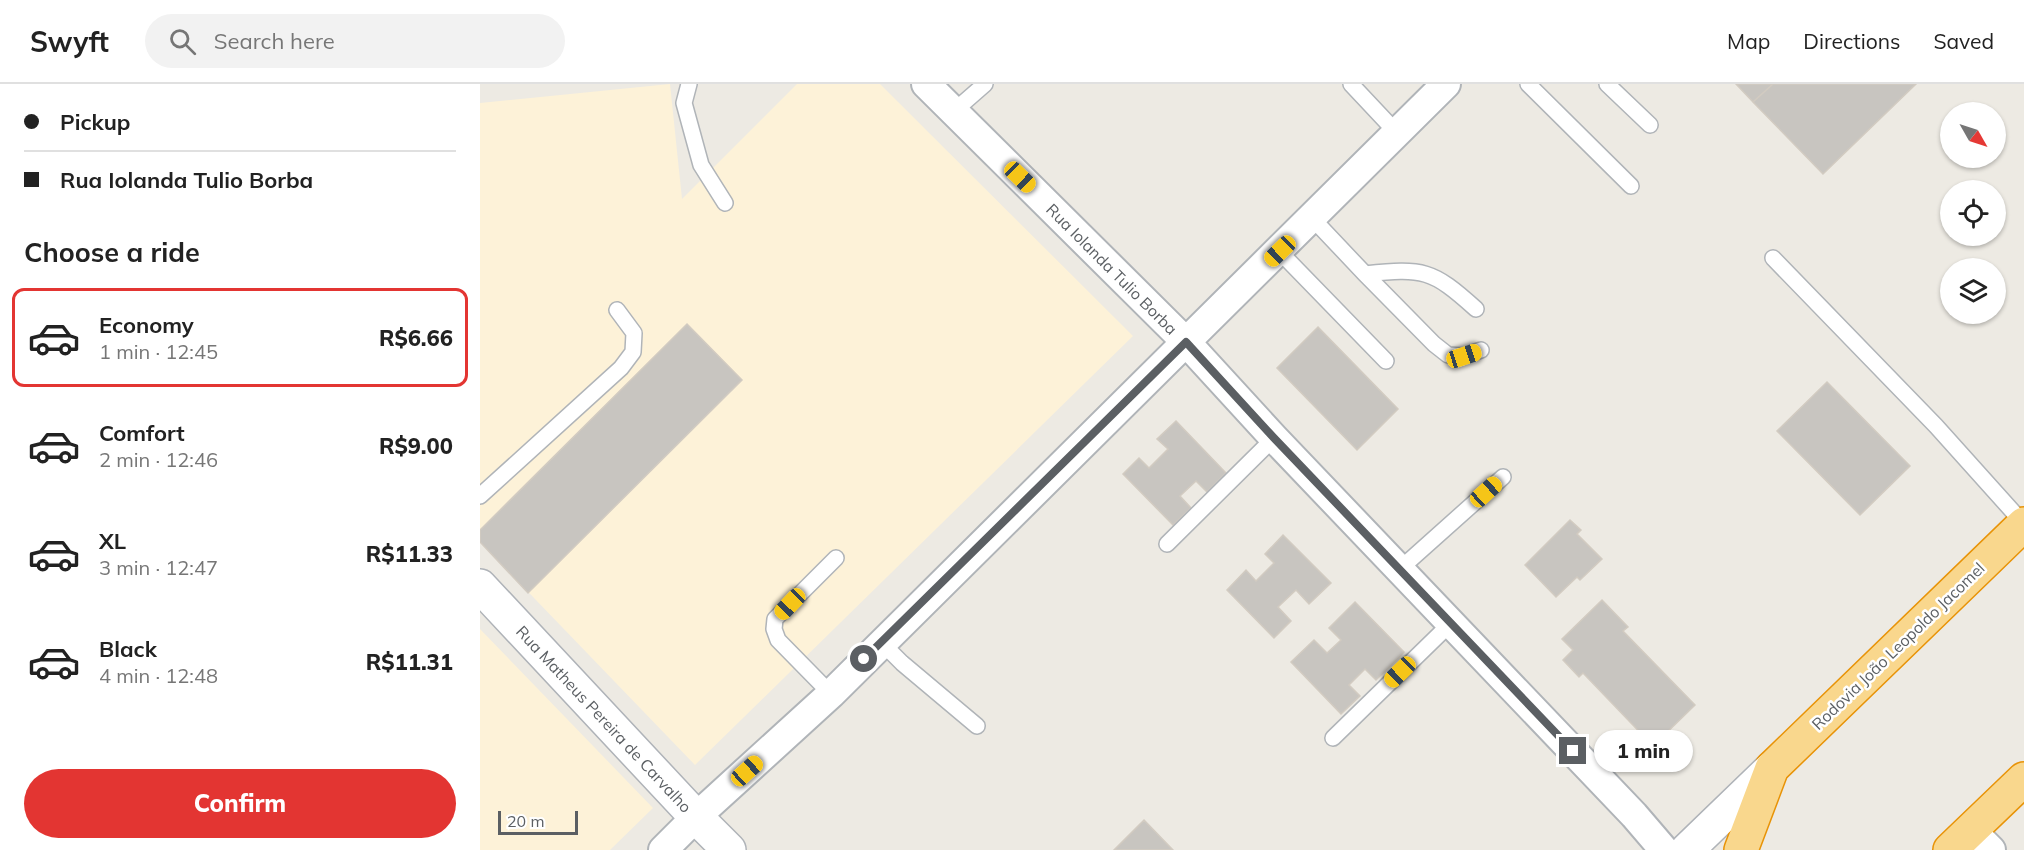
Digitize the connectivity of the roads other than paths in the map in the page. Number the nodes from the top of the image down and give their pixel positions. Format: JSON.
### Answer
{"nodes":[{"id":1,"x":689,"y":84,"type":"edge"},
{"id":2,"x":926,"y":84,"type":"edge"},
{"id":3,"x":985,"y":84,"type":"edge"},
{"id":4,"x":1351,"y":84,"type":"edge"},
{"id":5,"x":1446,"y":84,"type":"edge"},
{"id":6,"x":1528,"y":84,"type":"edge"},
{"id":7,"x":1607,"y":84,"type":"edge"},
{"id":8,"x":953,"y":112,"type":"junction"},
{"id":9,"x":1650,"y":125,"type":"dead end"},
{"id":10,"x":1397,"y":133,"type":"junction"},
{"id":11,"x":1631,"y":186,"type":"dead end"},
{"id":12,"x":725,"y":202,"type":"dead end"},
{"id":13,"x":1312,"y":218,"type":"junction"},
{"id":14,"x":1280,"y":251,"type":"junction"},
{"id":15,"x":1773,"y":258,"type":"dead end"},
{"id":16,"x":1365,"y":274,"type":"junction"},
{"id":17,"x":1476,"y":309,"type":"dead end"},
{"id":18,"x":616,"y":310,"type":"dead end"},
{"id":19,"x":1186,"y":342,"type":"junction"},
{"id":20,"x":1481,"y":350,"type":"dead end"},
{"id":21,"x":1386,"y":361,"type":"dead end"},
{"id":22,"x":1274,"y":438,"type":"junction"},
{"id":23,"x":1503,"y":477,"type":"dead end"},
{"id":24,"x":480,"y":496,"type":"edge"},
{"id":25,"x":2024,"y":524,"type":"edge"},
{"id":26,"x":1167,"y":544,"type":"dead end"},
{"id":27,"x":836,"y":558,"type":"dead end"},
{"id":28,"x":1400,"y":569,"type":"junction"},
{"id":29,"x":480,"y":586,"type":"edge"},
{"id":30,"x":1451,"y":623,"type":"junction"},
{"id":31,"x":881,"y":642,"type":"junction"},
{"id":32,"x":831,"y":694,"type":"junction"},
{"id":33,"x":978,"y":726,"type":"dead end"},
{"id":34,"x":1333,"y":738,"type":"dead end"},
{"id":35,"x":1772,"y":768,"type":"junction"},
{"id":36,"x":2024,"y":779,"type":"edge"},
{"id":37,"x":696,"y":817,"type":"junction"},
{"id":38,"x":1971,"y":843,"type":"edge"},
{"id":39,"x":663,"y":850,"type":"edge"},
{"id":40,"x":729,"y":850,"type":"edge"},
{"id":41,"x":1664,"y":850,"type":"edge"},
{"id":42,"x":1686,"y":850,"type":"edge"},
{"id":43,"x":1741,"y":850,"type":"edge"}],
"edges":[{"from":1,"to":12,"type":"lane"},
{"from":2,"to":8,"type":"street","name":"Rua Iolanda Tulio Borba"},
{"from":3,"to":8,"type":"lane"},
{"from":4,"to":10,"type":"lane"},
{"from":5,"to":10,"type":"street"},
{"from":6,"to":11,"type":"lane"},
{"from":7,"to":9,"type":"lane"},
{"from":8,"to":19,"type":"street","name":"Rua Iolanda Tulio Borba"},
{"from":10,"to":13,"type":"street"},
{"from":13,"to":14,"type":"street"},
{"from":13,"to":16,"type":"lane"},
{"from":14,"to":19,"type":"street"},
{"from":14,"to":21,"type":"lane"},
{"from":15,"to":25,"type":"lane"},
{"from":16,"to":17,"type":"lane"},
{"from":16,"to":20,"type":"lane"},
{"from":18,"to":24,"type":"lane"},
{"from":19,"to":22,"type":"street","name":"Rua Iolanda Tulio Borba"},
{"from":19,"to":31,"type":"street"},
{"from":22,"to":26,"type":"lane"},
{"from":22,"to":28,"type":"street","name":"Rua Iolanda Tulio Borba"},
{"from":23,"to":28,"type":"lane"},
{"from":25,"to":35,"type":"highway","name":"Rodovia João Leopoldo Jacomel"},
{"from":27,"to":32,"type":"lane"},
{"from":28,"to":30,"type":"street","name":"Rua Iolanda Tulio Borba"},
{"from":29,"to":37,"type":"street","name":"Rua Matheus Pereira de Carvalho"},
{"from":30,"to":34,"type":"lane"},
{"from":30,"to":41,"type":"street","name":"Rua Iolanda Tulio Borba"},
{"from":31,"to":32,"type":"street"},
{"from":31,"to":33,"type":"lane"},
{"from":32,"to":37,"type":"street"},
{"from":35,"to":42,"type":"street","name":"Rodovia João Leopoldo Jacomel"},
{"from":35,"to":43,"type":"highway","name":"Rodovia João Leopoldo Jacomel"},
{"from":36,"to":38,"type":"highway"},
{"from":37,"to":39,"type":"street"},
{"from":37,"to":40,"type":"street","name":"Rua Matheus Pereira de Carvalho"}]}
